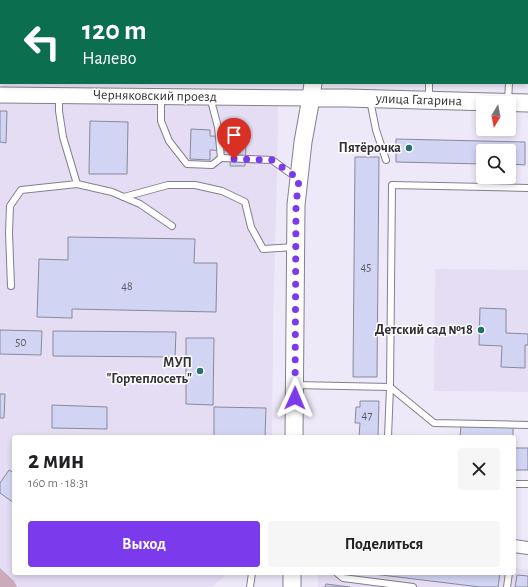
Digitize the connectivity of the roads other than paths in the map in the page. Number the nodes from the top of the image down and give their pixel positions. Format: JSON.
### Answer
{"nodes":[{"id":1,"x":429,"y":84,"type":"edge"},
{"id":2,"x":509,"y":84,"type":"edge"},
{"id":3,"x":312,"y":90,"type":"edge"},
{"id":4,"x":0,"y":95,"type":"edge"},
{"id":5,"x":59,"y":96,"type":"junction"},
{"id":6,"x":508,"y":96,"type":"edge"},
{"id":7,"x":162,"y":97,"type":"junction"},
{"id":8,"x":210,"y":97,"type":"junction"},
{"id":9,"x":370,"y":98,"type":"junction"},
{"id":10,"x":429,"y":100,"type":"junction"},
{"id":11,"x":476,"y":101,"type":"edge"},
{"id":12,"x":516,"y":102,"type":"edge"},
{"id":13,"x":528,"y":103,"type":"edge"},
{"id":14,"x":221,"y":158,"type":"junction"},
{"id":15,"x":386,"y":160,"type":"dead end"},
{"id":16,"x":299,"y":179,"type":"junction"},
{"id":17,"x":77,"y":184,"type":"junction"},
{"id":18,"x":528,"y":188,"type":"edge"},
{"id":19,"x":124,"y":197,"type":"junction"},
{"id":20,"x":172,"y":226,"type":"dead end"},
{"id":21,"x":296,"y":247,"type":"junction"},
{"id":22,"x":11,"y":286,"type":"dead end"},
{"id":23,"x":295,"y":385,"type":"junction"},
{"id":24,"x":390,"y":387,"type":"junction"},
{"id":25,"x":528,"y":425,"type":"edge"},
{"id":26,"x":294,"y":435,"type":"edge"},
{"id":27,"x":388,"y":435,"type":"edge"},
{"id":28,"x":516,"y":484,"type":"edge"},
{"id":29,"x":528,"y":484,"type":"edge"},
{"id":30,"x":516,"y":546,"type":"edge"},
{"id":31,"x":528,"y":548,"type":"edge"},
{"id":32,"x":252,"y":575,"type":"edge"},
{"id":33,"x":292,"y":575,"type":"edge"},
{"id":34,"x":339,"y":575,"type":"edge"},
{"id":35,"x":509,"y":575,"type":"edge"},
{"id":36,"x":250,"y":587,"type":"edge"},
{"id":37,"x":292,"y":587,"type":"edge"},
{"id":38,"x":413,"y":587,"type":"edge"},
{"id":39,"x":507,"y":587,"type":"edge"}],
"edges":[{"from":1,"to":10,"type":"lane"},
{"from":2,"to":6,"type":"lane"},
{"from":3,"to":8,"type":"street","name":"Черняковский проезд"},
{"from":3,"to":9,"type":"main road","name":"улица Гагарина"},
{"from":3,"to":16,"type":"main road"},
{"from":4,"to":5,"type":"street","name":"Черняковский проезд"},
{"from":5,"to":7,"type":"street","name":"Черняковский проезд"},
{"from":5,"to":17,"type":"lane"},
{"from":7,"to":8,"type":"street","name":"Черняковский проезд"},
{"from":7,"to":14,"type":"lane"},
{"from":8,"to":14,"type":"lane"},
{"from":9,"to":10,"type":"main road","name":"улица Гагарина"},
{"from":9,"to":15,"type":"lane"},
{"from":10,"to":11,"type":"main road","name":"улица Гагарина"},
{"from":12,"to":13,"type":"main road","name":"улица Гагарина"},
{"from":14,"to":16,"type":"lane"},
{"from":16,"to":21,"type":"main road"},
{"from":17,"to":19,"type":"lane"},
{"from":17,"to":22,"type":"lane"},
{"from":18,"to":24,"type":"lane"},
{"from":19,"to":20,"type":"lane"},
{"from":19,"to":21,"type":"lane"},
{"from":21,"to":23,"type":"main road"},
{"from":23,"to":24,"type":"lane"},
{"from":23,"to":26,"type":"main road"},
{"from":24,"to":25,"type":"lane"},
{"from":24,"to":27,"type":"lane"},
{"from":28,"to":29,"type":"lane"},
{"from":30,"to":31,"type":"street"},
{"from":32,"to":36,"type":"lane"},
{"from":33,"to":37,"type":"main road"},
{"from":34,"to":38,"type":"lane"},
{"from":35,"to":39,"type":"lane"}]}
